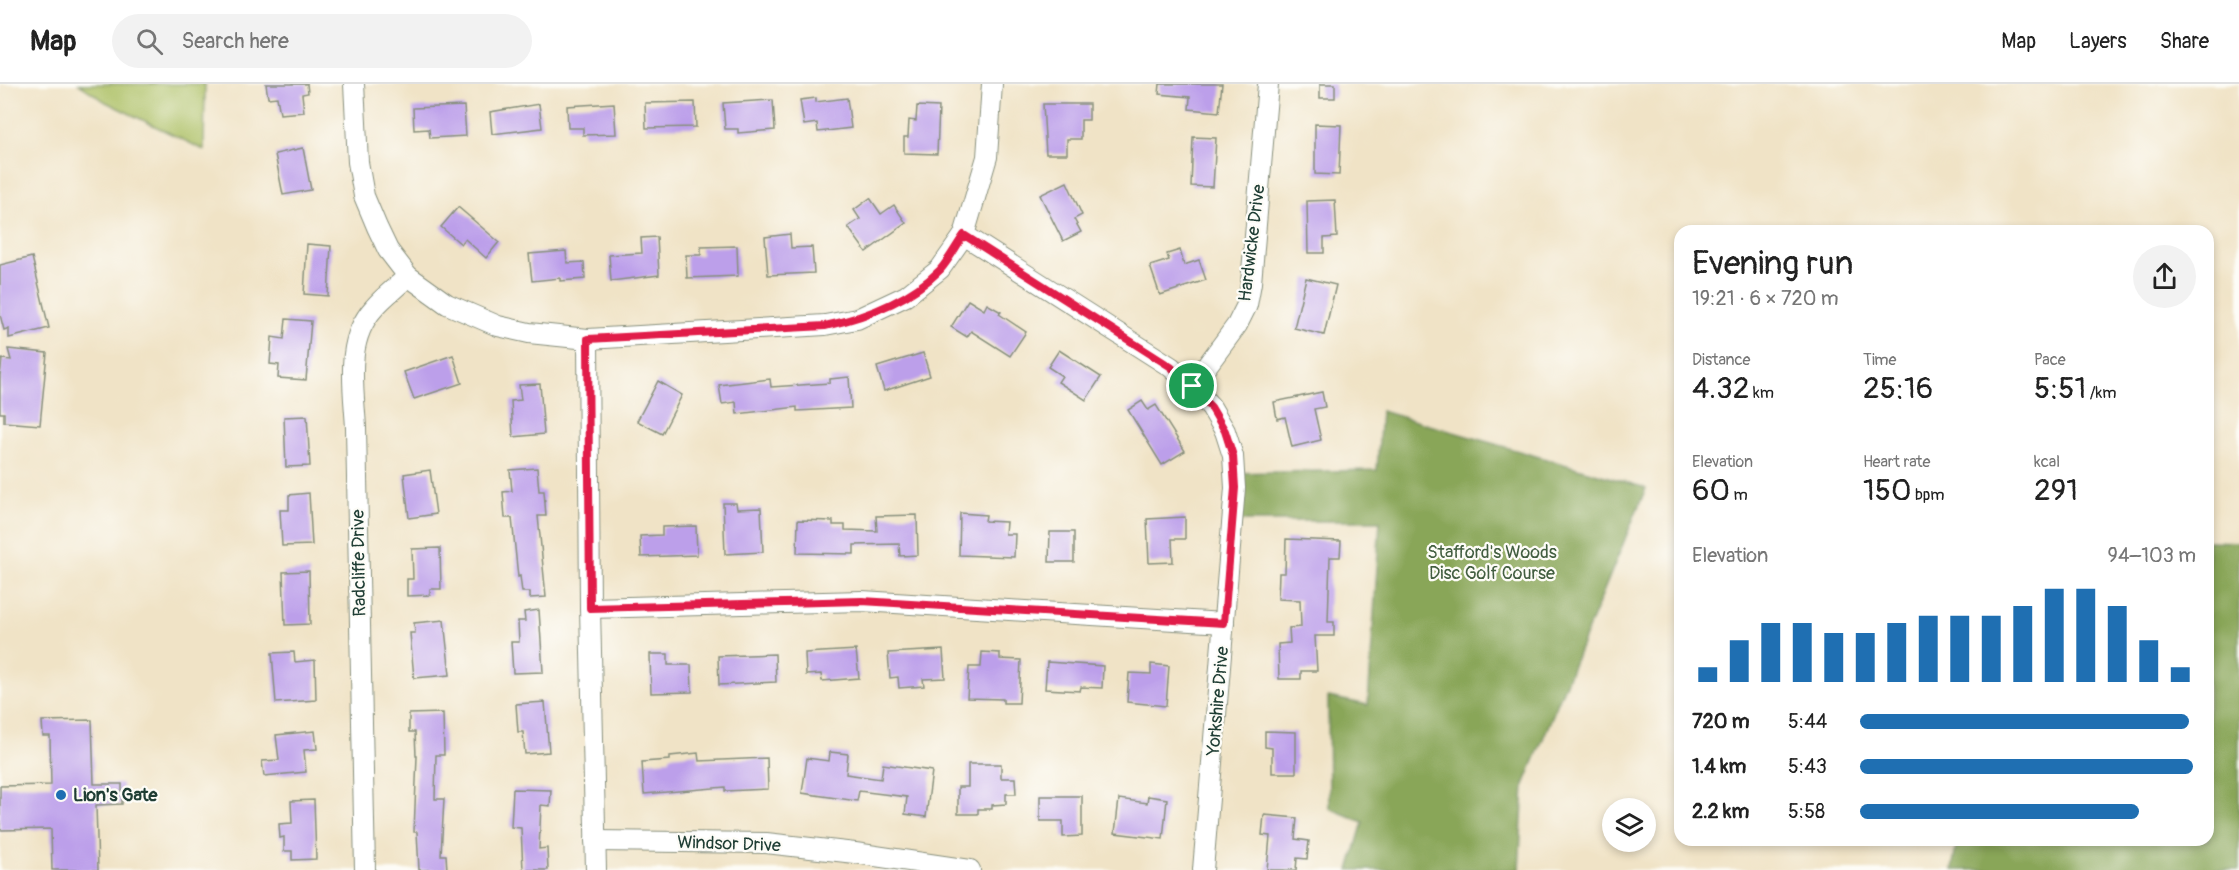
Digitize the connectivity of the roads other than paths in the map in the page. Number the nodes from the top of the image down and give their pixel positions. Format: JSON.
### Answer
{"nodes":[{"id":1,"x":354,"y":84,"type":"edge"},
{"id":2,"x":992,"y":84,"type":"edge"},
{"id":3,"x":1268,"y":84,"type":"edge"},
{"id":4,"x":964,"y":235,"type":"junction"},
{"id":5,"x":408,"y":276,"type":"junction"},
{"id":6,"x":588,"y":339,"type":"junction"},
{"id":7,"x":1192,"y":386,"type":"junction"},
{"id":8,"x":590,"y":608,"type":"junction"},
{"id":9,"x":1224,"y":623,"type":"junction"},
{"id":10,"x":595,"y":841,"type":"junction"},
{"id":11,"x":365,"y":870,"type":"edge"},
{"id":12,"x":596,"y":870,"type":"edge"},
{"id":13,"x":970,"y":870,"type":"edge"},
{"id":14,"x":1203,"y":870,"type":"edge"}],
"edges":[{"from":1,"to":5,"type":"street"},
{"from":2,"to":4,"type":"street"},
{"from":3,"to":7,"type":"street","name":"Hardwicke Drive"},
{"from":4,"to":6,"type":"street"},
{"from":4,"to":7,"type":"street","name":"Yorkshire Drive"},
{"from":5,"to":6,"type":"street"},
{"from":5,"to":11,"type":"street","name":"Radcliffe Drive"},
{"from":6,"to":8,"type":"street"},
{"from":7,"to":9,"type":"street","name":"Yorkshire Drive"},
{"from":8,"to":9,"type":"street"},
{"from":8,"to":10,"type":"street"},
{"from":9,"to":14,"type":"street","name":"Yorkshire Drive"},
{"from":10,"to":12,"type":"street"},
{"from":10,"to":13,"type":"street","name":"Windsor Drive"}]}
